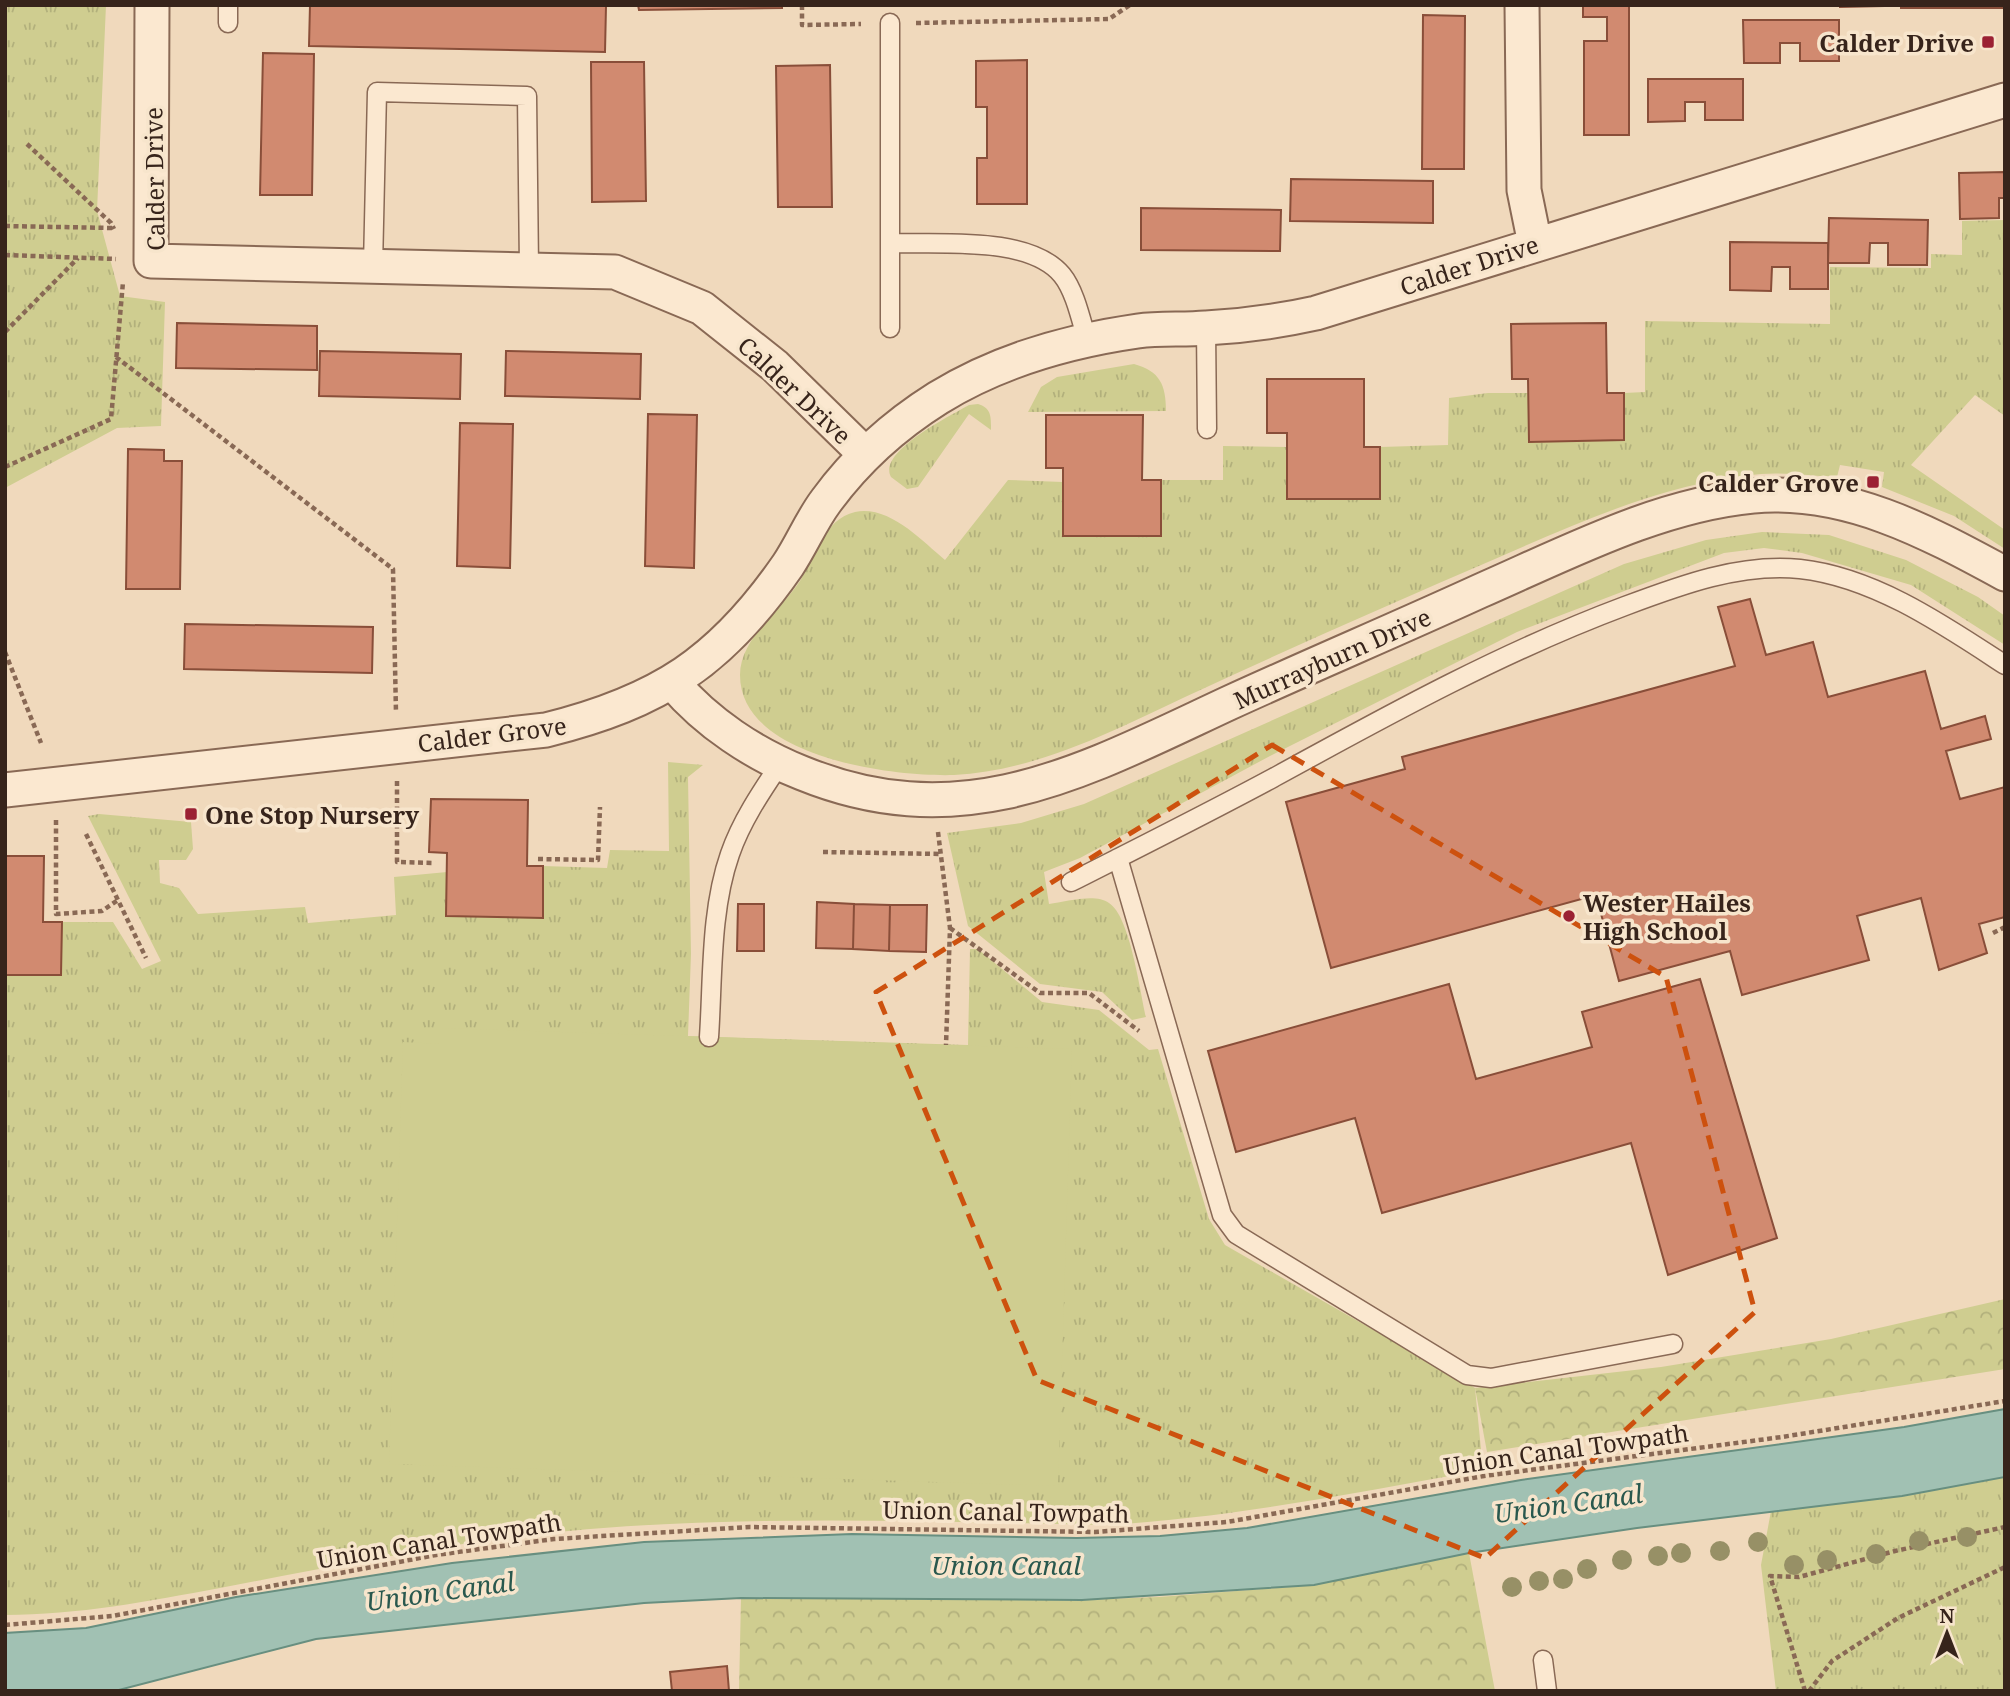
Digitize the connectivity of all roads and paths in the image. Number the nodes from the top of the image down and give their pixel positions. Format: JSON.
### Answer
{"nodes":[{"id":1,"x":152,"y":5,"type":"edge"},
{"id":2,"x":802,"y":5,"type":"edge"},
{"id":3,"x":1130,"y":5,"type":"edge"},
{"id":4,"x":1522,"y":5,"type":"edge"},
{"id":5,"x":890,"y":23,"type":"junction"},
{"id":6,"x":2005,"y":100,"type":"edge"},
{"id":7,"x":27,"y":144,"type":"dead end"},
{"id":8,"x":5,"y":226,"type":"edge"},
{"id":9,"x":113,"y":228,"type":"junction"},
{"id":10,"x":890,"y":243,"type":"junction"},
{"id":11,"x":1535,"y":244,"type":"junction"},
{"id":12,"x":5,"y":254,"type":"edge"},
{"id":13,"x":79,"y":258,"type":"junction"},
{"id":14,"x":138,"y":260,"type":"junction"},
{"id":15,"x":373,"y":266,"type":"junction"},
{"id":16,"x":529,"y":268,"type":"junction"},
{"id":17,"x":890,"y":328,"type":"dead end"},
{"id":18,"x":1206,"y":328,"type":"junction"},
{"id":19,"x":5,"y":332,"type":"edge"},
{"id":20,"x":1087,"y":340,"type":"junction"},
{"id":21,"x":116,"y":357,"type":"junction"},
{"id":22,"x":1208,"y":429,"type":"dead end"},
{"id":23,"x":865,"y":454,"type":"junction"},
{"id":24,"x":5,"y":467,"type":"edge"},
{"id":25,"x":2005,"y":574,"type":"edge"},
{"id":26,"x":5,"y":652,"type":"edge"},
{"id":27,"x":2005,"y":665,"type":"edge"},
{"id":28,"x":673,"y":683,"type":"junction"},
{"id":29,"x":41,"y":743,"type":"dead end"},
{"id":30,"x":397,"y":746,"type":"junction"},
{"id":31,"x":780,"y":764,"type":"junction"},
{"id":32,"x":56,"y":784,"type":"junction"},
{"id":33,"x":5,"y":790,"type":"edge"},
{"id":34,"x":932,"y":800,"type":"junction"},
{"id":35,"x":600,"y":807,"type":"dead end"},
{"id":36,"x":86,"y":834,"type":"dead end"},
{"id":37,"x":823,"y":852,"type":"dead end"},
{"id":38,"x":942,"y":854,"type":"junction"},
{"id":39,"x":1118,"y":858,"type":"junction"},
{"id":40,"x":538,"y":859,"type":"dead end"},
{"id":41,"x":435,"y":863,"type":"dead end"},
{"id":42,"x":1071,"y":882,"type":"dead end"},
{"id":43,"x":118,"y":900,"type":"junction"},
{"id":44,"x":2005,"y":927,"type":"edge"},
{"id":45,"x":950,"y":928,"type":"junction"},
{"id":46,"x":1993,"y":933,"type":"dead end"},
{"id":47,"x":146,"y":958,"type":"dead end"},
{"id":48,"x":1168,"y":1031,"type":"junction"},
{"id":49,"x":709,"y":1037,"type":"dead end"},
{"id":50,"x":946,"y":1045,"type":"dead end"},
{"id":51,"x":1673,"y":1344,"type":"dead end"},
{"id":52,"x":2005,"y":1401,"type":"edge"},
{"id":53,"x":2005,"y":1527,"type":"edge"},
{"id":54,"x":2005,"y":1567,"type":"edge"},
{"id":55,"x":5,"y":1625,"type":"edge"},
{"id":56,"x":1543,"y":1660,"type":"dead end"},
{"id":57,"x":1547,"y":1691,"type":"edge"},
{"id":58,"x":1807,"y":1691,"type":"edge"}],
"edges":[{"from":1,"to":14,"type":"street","name":"Calder Drive"},
{"from":2,"to":5,"type":"path"},
{"from":3,"to":5,"type":"path"},
{"from":4,"to":11,"type":"street"},
{"from":5,"to":10,"type":"lane"},
{"from":6,"to":11,"type":"street","name":"Calder Drive"},
{"from":7,"to":9,"type":"path"},
{"from":8,"to":9,"type":"path"},
{"from":9,"to":14,"type":"path"},
{"from":10,"to":17,"type":"lane"},
{"from":10,"to":20,"type":"lane"},
{"from":11,"to":18,"type":"street","name":"Calder Drive"},
{"from":12,"to":13,"type":"path"},
{"from":13,"to":14,"type":"path"},
{"from":13,"to":19,"type":"path"},
{"from":14,"to":15,"type":"street","name":"Calder Drive"},
{"from":14,"to":21,"type":"path"},
{"from":15,"to":16,"type":"street","name":"Calder Drive"},
{"from":15,"to":16,"type":"lane"},
{"from":16,"to":23,"type":"street","name":"Calder Drive"},
{"from":18,"to":20,"type":"street","name":"Calder Drive"},
{"from":18,"to":22,"type":"lane"},
{"from":20,"to":23,"type":"street","name":"Calder Drive"},
{"from":21,"to":24,"type":"path"},
{"from":21,"to":30,"type":"path"},
{"from":23,"to":28,"type":"street","name":"Calder Grove"},
{"from":25,"to":34,"type":"street","name":"Murrayburn Drive"},
{"from":26,"to":29,"type":"path"},
{"from":27,"to":39,"type":"lane"},
{"from":28,"to":30,"type":"street","name":"Calder Grove"},
{"from":28,"to":31,"type":"street","name":"Murrayburn Drive"},
{"from":30,"to":32,"type":"street","name":"Calder Grove"},
{"from":30,"to":41,"type":"path"},
{"from":31,"to":34,"type":"street","name":"Murrayburn Drive"},
{"from":31,"to":49,"type":"lane"},
{"from":32,"to":33,"type":"street","name":"Calder Grove"},
{"from":32,"to":43,"type":"path"},
{"from":34,"to":38,"type":"path"},
{"from":35,"to":40,"type":"path"},
{"from":36,"to":43,"type":"path"},
{"from":37,"to":38,"type":"path"},
{"from":38,"to":45,"type":"path"},
{"from":39,"to":42,"type":"lane"},
{"from":39,"to":48,"type":"lane"},
{"from":43,"to":47,"type":"path"},
{"from":44,"to":46,"type":"path"},
{"from":45,"to":48,"type":"path"},
{"from":45,"to":50,"type":"path"},
{"from":48,"to":51,"type":"lane"},
{"from":52,"to":55,"type":"path","name":"Union Canal Towpath"},
{"from":53,"to":58,"type":"path"},
{"from":54,"to":58,"type":"path"},
{"from":56,"to":57,"type":"lane"}]}
